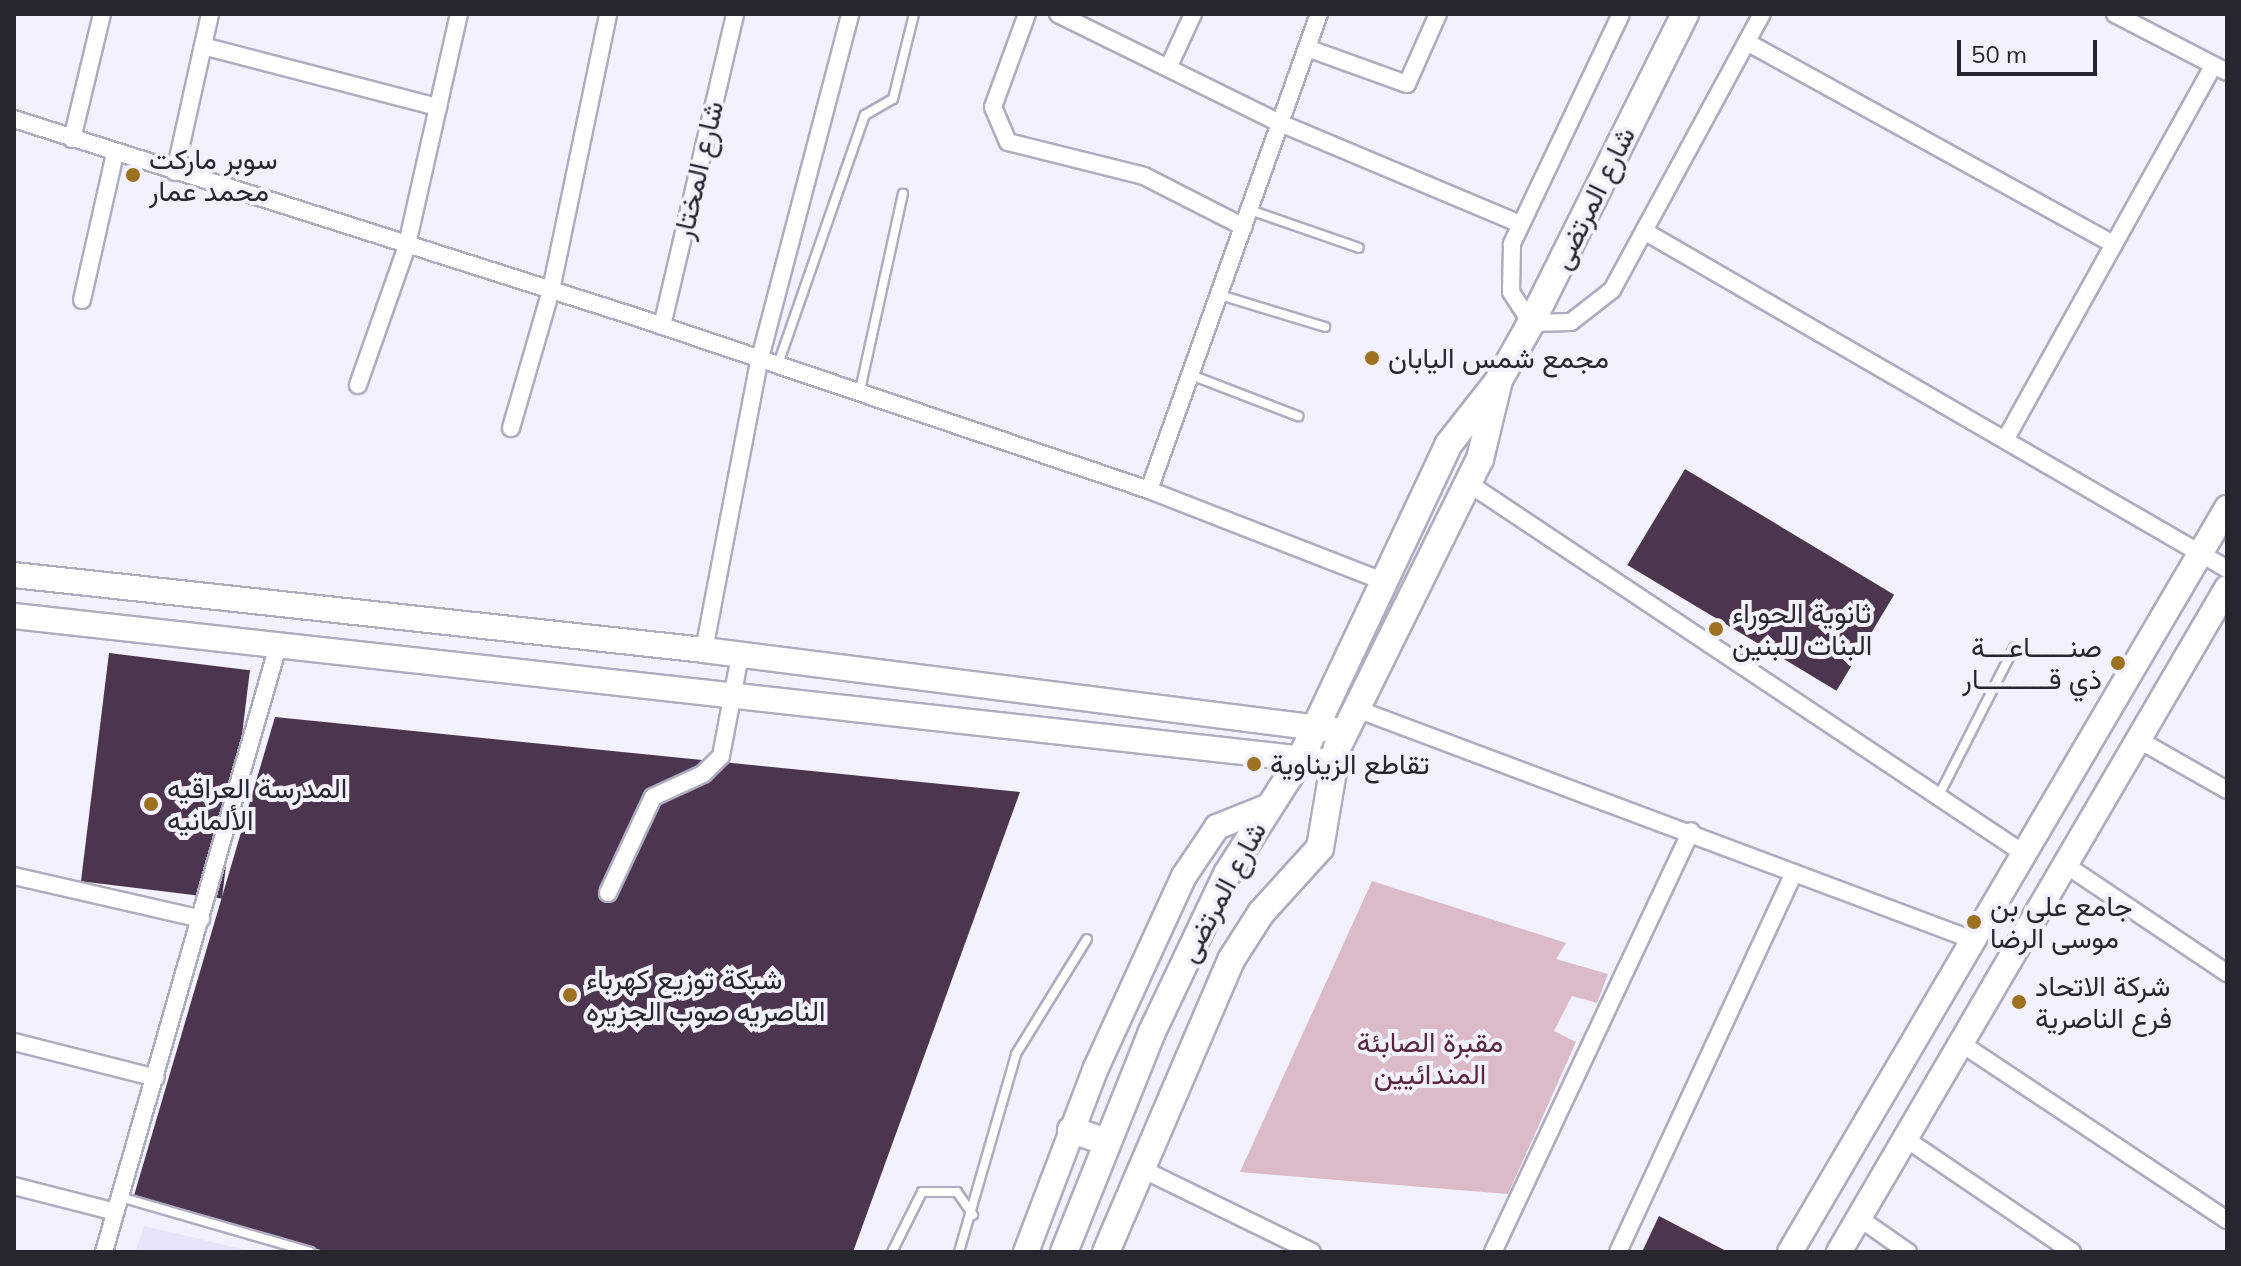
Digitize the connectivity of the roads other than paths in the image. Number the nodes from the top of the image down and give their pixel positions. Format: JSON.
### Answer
{"nodes":[{"id":1,"x":102,"y":14,"type":"edge"},
{"id":2,"x":210,"y":14,"type":"edge"},
{"id":3,"x":459,"y":14,"type":"edge"},
{"id":4,"x":608,"y":14,"type":"edge"},
{"id":5,"x":735,"y":14,"type":"edge"},
{"id":6,"x":850,"y":14,"type":"edge"},
{"id":7,"x":914,"y":14,"type":"edge"},
{"id":8,"x":1027,"y":14,"type":"edge"},
{"id":9,"x":1058,"y":14,"type":"edge"},
{"id":10,"x":1193,"y":14,"type":"edge"},
{"id":11,"x":1319,"y":14,"type":"edge"},
{"id":12,"x":1438,"y":14,"type":"edge"},
{"id":13,"x":1621,"y":14,"type":"edge"},
{"id":14,"x":1685,"y":14,"type":"edge"},
{"id":15,"x":1762,"y":14,"type":"edge"},
{"id":16,"x":2115,"y":14,"type":"edge"},
{"id":17,"x":1747,"y":42,"type":"junction"},
{"id":18,"x":203,"y":46,"type":"junction"},
{"id":19,"x":1307,"y":48,"type":"junction"},
{"id":20,"x":1169,"y":66,"type":"junction"},
{"id":21,"x":2220,"y":69,"type":"edge"},
{"id":22,"x":438,"y":107,"type":"junction"},
{"id":23,"x":14,"y":119,"type":"edge"},
{"id":24,"x":1280,"y":123,"type":"junction"},
{"id":25,"x":72,"y":139,"type":"junction"},
{"id":26,"x":115,"y":153,"type":"junction"},
{"id":27,"x":175,"y":172,"type":"junction"},
{"id":28,"x":903,"y":194,"type":"dead end"},
{"id":29,"x":1250,"y":210,"type":"junction"},
{"id":30,"x":1520,"y":224,"type":"junction"},
{"id":31,"x":1244,"y":227,"type":"junction"},
{"id":32,"x":1644,"y":231,"type":"junction"},
{"id":33,"x":2114,"y":245,"type":"junction"},
{"id":34,"x":1359,"y":248,"type":"dead end"},
{"id":35,"x":406,"y":249,"type":"junction"},
{"id":36,"x":551,"y":290,"type":"junction"},
{"id":37,"x":1220,"y":295,"type":"junction"},
{"id":38,"x":82,"y":300,"type":"dead end"},
{"id":39,"x":1531,"y":323,"type":"junction"},
{"id":40,"x":662,"y":326,"type":"junction"},
{"id":41,"x":1325,"y":327,"type":"dead end"},
{"id":42,"x":759,"y":362,"type":"junction"},
{"id":43,"x":777,"y":368,"type":"junction"},
{"id":44,"x":1191,"y":375,"type":"junction"},
{"id":45,"x":1499,"y":380,"type":"junction"},
{"id":46,"x":358,"y":385,"type":"dead end"},
{"id":47,"x":859,"y":396,"type":"junction"},
{"id":48,"x":1298,"y":416,"type":"dead end"},
{"id":49,"x":511,"y":428,"type":"dead end"},
{"id":50,"x":2005,"y":440,"type":"junction"},
{"id":51,"x":1468,"y":483,"type":"junction"},
{"id":52,"x":1149,"y":490,"type":"junction"},
{"id":53,"x":2227,"y":508,"type":"edge"},
{"id":54,"x":2201,"y":553,"type":"junction"},
{"id":55,"x":2227,"y":569,"type":"edge"},
{"id":56,"x":14,"y":575,"type":"edge"},
{"id":57,"x":1385,"y":582,"type":"junction"},
{"id":58,"x":2227,"y":588,"type":"edge"},
{"id":59,"x":14,"y":616,"type":"edge"},
{"id":60,"x":278,"y":646,"type":"junction"},
{"id":61,"x":2014,"y":648,"type":"dead end"},
{"id":62,"x":704,"y":650,"type":"junction"},
{"id":63,"x":740,"y":655,"type":"junction"},
{"id":64,"x":734,"y":691,"type":"junction"},
{"id":65,"x":1349,"y":720,"type":"junction"},
{"id":66,"x":1315,"y":727,"type":"junction"},
{"id":67,"x":2139,"y":740,"type":"junction"},
{"id":68,"x":1301,"y":758,"type":"junction"},
{"id":69,"x":1333,"y":762,"type":"junction"},
{"id":70,"x":2227,"y":790,"type":"edge"},
{"id":71,"x":1939,"y":795,"type":"junction"},
{"id":72,"x":1269,"y":806,"type":"junction"},
{"id":73,"x":1691,"y":831,"type":"junction"},
{"id":74,"x":2023,"y":853,"type":"junction"},
{"id":75,"x":2066,"y":865,"type":"junction"},
{"id":76,"x":1794,"y":873,"type":"junction"},
{"id":77,"x":14,"y":876,"type":"edge"},
{"id":78,"x":608,"y":893,"type":"dead end"},
{"id":79,"x":201,"y":919,"type":"junction"},
{"id":80,"x":1087,"y":939,"type":"dead end"},
{"id":81,"x":1973,"y":940,"type":"junction"},
{"id":82,"x":2227,"y":973,"type":"edge"},
{"id":83,"x":14,"y":1042,"type":"edge"},
{"id":84,"x":1962,"y":1044,"type":"junction"},
{"id":85,"x":156,"y":1078,"type":"junction"},
{"id":86,"x":1071,"y":1130,"type":"junction"},
{"id":87,"x":1906,"y":1139,"type":"junction"},
{"id":88,"x":1107,"y":1142,"type":"junction"},
{"id":89,"x":1140,"y":1168,"type":"junction"},
{"id":90,"x":14,"y":1186,"type":"edge"},
{"id":91,"x":118,"y":1204,"type":"junction"},
{"id":92,"x":973,"y":1215,"type":"junction"},
{"id":93,"x":1859,"y":1218,"type":"junction"},
{"id":94,"x":2227,"y":1220,"type":"edge"},
{"id":95,"x":1807,"y":1224,"type":"junction"},
{"id":96,"x":1841,"y":1249,"type":"edge"},
{"id":97,"x":104,"y":1252,"type":"edge"},
{"id":98,"x":310,"y":1252,"type":"edge"},
{"id":99,"x":892,"y":1252,"type":"edge"},
{"id":100,"x":959,"y":1252,"type":"edge"},
{"id":101,"x":1026,"y":1252,"type":"edge"},
{"id":102,"x":1064,"y":1252,"type":"edge"},
{"id":103,"x":1106,"y":1252,"type":"edge"},
{"id":104,"x":1312,"y":1252,"type":"edge"},
{"id":105,"x":1493,"y":1252,"type":"edge"},
{"id":106,"x":1618,"y":1252,"type":"edge"},
{"id":107,"x":1790,"y":1252,"type":"edge"},
{"id":108,"x":1908,"y":1252,"type":"edge"},
{"id":109,"x":2072,"y":1252,"type":"edge"}],
"edges":[{"from":1,"to":25,"type":"street"},
{"from":2,"to":18,"type":"street"},
{"from":3,"to":22,"type":"street"},
{"from":4,"to":36,"type":"street"},
{"from":5,"to":40,"type":"street","name":"شارع المختار"},
{"from":6,"to":42,"type":"street"},
{"from":7,"to":43,"type":"lane"},
{"from":8,"to":31,"type":"street"},
{"from":9,"to":20,"type":"street"},
{"from":10,"to":20,"type":"street"},
{"from":11,"to":19,"type":"street"},
{"from":12,"to":19,"type":"street"},
{"from":13,"to":30,"type":"street"},
{"from":14,"to":39,"type":"main road","name":"شارع المرتضى"},
{"from":15,"to":17,"type":"street"},
{"from":16,"to":21,"type":"street"},
{"from":17,"to":32,"type":"street"},
{"from":17,"to":33,"type":"street"},
{"from":18,"to":22,"type":"street"},
{"from":18,"to":27,"type":"street"},
{"from":19,"to":24,"type":"street"},
{"from":20,"to":24,"type":"street"},
{"from":21,"to":33,"type":"street"},
{"from":22,"to":35,"type":"street"},
{"from":23,"to":25,"type":"street"},
{"from":24,"to":29,"type":"street"},
{"from":24,"to":30,"type":"street"},
{"from":25,"to":26,"type":"street"},
{"from":26,"to":27,"type":"street"},
{"from":26,"to":38,"type":"street"},
{"from":27,"to":35,"type":"street"},
{"from":28,"to":47,"type":"lane"},
{"from":29,"to":31,"type":"street"},
{"from":29,"to":34,"type":"lane"},
{"from":30,"to":39,"type":"street"},
{"from":31,"to":37,"type":"street"},
{"from":32,"to":39,"type":"street"},
{"from":32,"to":50,"type":"street"},
{"from":33,"to":50,"type":"street"},
{"from":35,"to":36,"type":"street"},
{"from":35,"to":46,"type":"street"},
{"from":36,"to":40,"type":"street"},
{"from":36,"to":49,"type":"street"},
{"from":37,"to":41,"type":"lane"},
{"from":37,"to":44,"type":"street"},
{"from":39,"to":45,"type":"main road","name":"شارع المرتضى"},
{"from":40,"to":42,"type":"street"},
{"from":42,"to":43,"type":"street"},
{"from":42,"to":62,"type":"street"},
{"from":43,"to":47,"type":"street"},
{"from":44,"to":48,"type":"lane"},
{"from":44,"to":52,"type":"street"},
{"from":45,"to":51,"type":"main road","name":"شارع المرتضى"},
{"from":45,"to":57,"type":"main road","name":"شارع المرتضى"},
{"from":47,"to":52,"type":"street"},
{"from":50,"to":54,"type":"street"},
{"from":51,"to":65,"type":"main road","name":"شارع المرتضى"},
{"from":51,"to":71,"type":"street"},
{"from":52,"to":57,"type":"street"},
{"from":53,"to":54,"type":"street"},
{"from":54,"to":55,"type":"street"},
{"from":54,"to":74,"type":"street"},
{"from":56,"to":62,"type":"street"},
{"from":57,"to":66,"type":"main road","name":"شارع المرتضى"},
{"from":58,"to":67,"type":"street"},
{"from":59,"to":60,"type":"street"},
{"from":60,"to":64,"type":"street"},
{"from":60,"to":79,"type":"street"},
{"from":61,"to":71,"type":"lane"},
{"from":62,"to":63,"type":"street"},
{"from":63,"to":64,"type":"street"},
{"from":63,"to":66,"type":"street"},
{"from":64,"to":68,"type":"street"},
{"from":64,"to":78,"type":"street"},
{"from":65,"to":66,"type":"street"},
{"from":65,"to":69,"type":"main road","name":"شارع المرتضى"},
{"from":65,"to":73,"type":"street"},
{"from":66,"to":68,"type":"main road","name":"شارع المرتضى"},
{"from":67,"to":70,"type":"street"},
{"from":67,"to":75,"type":"street"},
{"from":68,"to":69,"type":"street"},
{"from":68,"to":72,"type":"main road","name":"شارع المرتضى"},
{"from":69,"to":89,"type":"main road","name":"شارع المرتضى"},
{"from":71,"to":74,"type":"street"},
{"from":72,"to":86,"type":"street"},
{"from":72,"to":88,"type":"main road","name":"شارع المرتضى"},
{"from":73,"to":76,"type":"street"},
{"from":73,"to":105,"type":"street"},
{"from":74,"to":81,"type":"street"},
{"from":75,"to":82,"type":"street"},
{"from":75,"to":84,"type":"street"},
{"from":76,"to":81,"type":"street"},
{"from":76,"to":106,"type":"street"},
{"from":77,"to":79,"type":"street"},
{"from":79,"to":85,"type":"street"},
{"from":80,"to":92,"type":"lane"},
{"from":81,"to":95,"type":"street"},
{"from":83,"to":85,"type":"street"},
{"from":84,"to":87,"type":"street"},
{"from":84,"to":94,"type":"street"},
{"from":85,"to":91,"type":"street"},
{"from":86,"to":88,"type":"main road"},
{"from":86,"to":101,"type":"street"},
{"from":87,"to":93,"type":"street"},
{"from":87,"to":109,"type":"street"},
{"from":88,"to":102,"type":"main road","name":"شارع المرتضى"},
{"from":89,"to":103,"type":"main road","name":"شارع المرتضى"},
{"from":89,"to":104,"type":"street"},
{"from":90,"to":91,"type":"street"},
{"from":91,"to":97,"type":"street"},
{"from":91,"to":98,"type":"lane"},
{"from":92,"to":99,"type":"lane"},
{"from":92,"to":100,"type":"lane"},
{"from":93,"to":96,"type":"street"},
{"from":93,"to":108,"type":"street"},
{"from":95,"to":96,"type":"street"},
{"from":95,"to":107,"type":"street"}]}
